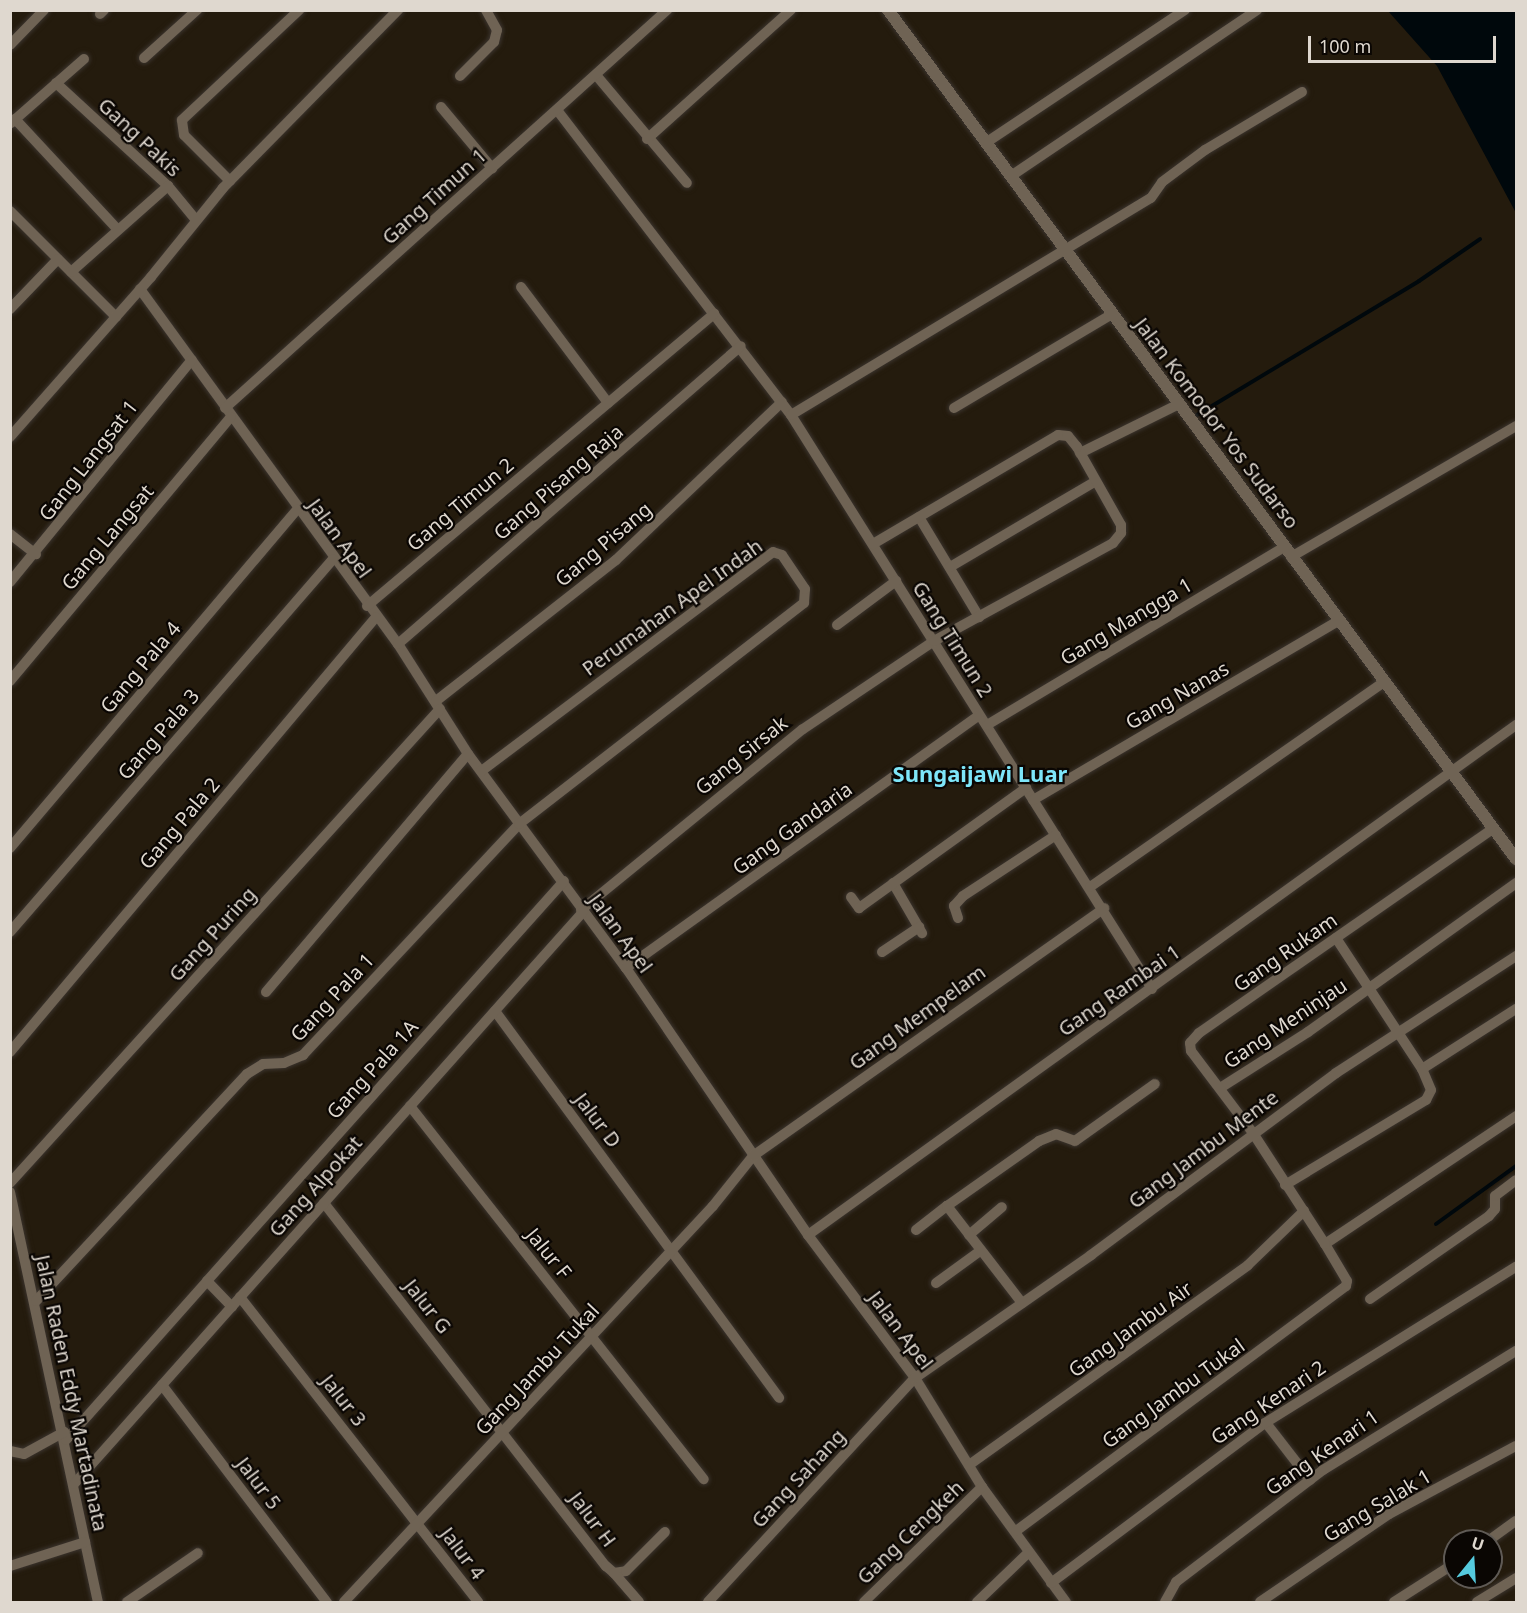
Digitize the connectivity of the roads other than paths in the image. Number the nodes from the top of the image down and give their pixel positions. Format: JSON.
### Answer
{"nodes":[{"id":1,"x":44,"y":10,"type":"edge"},
{"id":2,"x":197,"y":10,"type":"edge"},
{"id":3,"x":298,"y":10,"type":"edge"},
{"id":4,"x":398,"y":10,"type":"edge"},
{"id":5,"x":486,"y":10,"type":"edge"},
{"id":6,"x":667,"y":10,"type":"edge"},
{"id":7,"x":791,"y":10,"type":"edge"},
{"id":8,"x":888,"y":10,"type":"edge"},
{"id":9,"x":1185,"y":10,"type":"edge"},
{"id":10,"x":1257,"y":10,"type":"edge"},
{"id":11,"x":10,"y":45,"type":"edge"},
{"id":12,"x":144,"y":58,"type":"dead end"},
{"id":13,"x":84,"y":59,"type":"dead end"},
{"id":14,"x":596,"y":75,"type":"junction"},
{"id":15,"x":460,"y":76,"type":"dead end"},
{"id":16,"x":56,"y":83,"type":"junction"},
{"id":17,"x":1302,"y":92,"type":"dead end"},
{"id":18,"x":441,"y":107,"type":"dead end"},
{"id":19,"x":557,"y":110,"type":"junction"},
{"id":20,"x":13,"y":121,"type":"edge"},
{"id":21,"x":647,"y":139,"type":"junction"},
{"id":22,"x":987,"y":142,"type":"junction"},
{"id":23,"x":492,"y":168,"type":"junction"},
{"id":24,"x":1011,"y":176,"type":"junction"},
{"id":25,"x":230,"y":182,"type":"junction"},
{"id":26,"x":687,"y":183,"type":"dead end"},
{"id":27,"x":168,"y":186,"type":"junction"},
{"id":28,"x":10,"y":211,"type":"edge"},
{"id":29,"x":196,"y":220,"type":"junction"},
{"id":30,"x":118,"y":230,"type":"junction"},
{"id":31,"x":1065,"y":250,"type":"junction"},
{"id":32,"x":58,"y":259,"type":"junction"},
{"id":33,"x":71,"y":272,"type":"junction"},
{"id":34,"x":521,"y":287,"type":"dead end"},
{"id":35,"x":140,"y":290,"type":"junction"},
{"id":36,"x":10,"y":309,"type":"edge"},
{"id":37,"x":714,"y":314,"type":"junction"},
{"id":38,"x":1112,"y":314,"type":"junction"},
{"id":39,"x":116,"y":316,"type":"junction"},
{"id":40,"x":741,"y":346,"type":"junction"},
{"id":41,"x":192,"y":360,"type":"junction"},
{"id":42,"x":782,"y":402,"type":"junction"},
{"id":43,"x":608,"y":403,"type":"junction"},
{"id":44,"x":1179,"y":404,"type":"junction"},
{"id":45,"x":954,"y":408,"type":"dead end"},
{"id":46,"x":228,"y":413,"type":"junction"},
{"id":47,"x":791,"y":415,"type":"junction"},
{"id":48,"x":1516,"y":426,"type":"edge"},
{"id":49,"x":10,"y":436,"type":"edge"},
{"id":50,"x":1080,"y":453,"type":"junction"},
{"id":51,"x":1096,"y":481,"type":"junction"},
{"id":52,"x":297,"y":509,"type":"junction"},
{"id":53,"x":919,"y":517,"type":"junction"},
{"id":54,"x":10,"y":534,"type":"edge"},
{"id":55,"x":873,"y":544,"type":"junction"},
{"id":56,"x":1288,"y":552,"type":"junction"},
{"id":57,"x":36,"y":554,"type":"junction"},
{"id":58,"x":333,"y":559,"type":"junction"},
{"id":59,"x":950,"y":567,"type":"junction"},
{"id":60,"x":896,"y":581,"type":"junction"},
{"id":61,"x":10,"y":582,"type":"edge"},
{"id":62,"x":367,"y":606,"type":"junction"},
{"id":63,"x":376,"y":617,"type":"junction"},
{"id":64,"x":979,"y":617,"type":"junction"},
{"id":65,"x":1338,"y":621,"type":"junction"},
{"id":66,"x":837,"y":625,"type":"dead end"},
{"id":67,"x":934,"y":642,"type":"junction"},
{"id":68,"x":398,"y":644,"type":"junction"},
{"id":69,"x":10,"y":681,"type":"edge"},
{"id":70,"x":1385,"y":681,"type":"junction"},
{"id":71,"x":438,"y":705,"type":"junction"},
{"id":72,"x":979,"y":715,"type":"junction"},
{"id":73,"x":987,"y":725,"type":"junction"},
{"id":74,"x":1516,"y":725,"type":"edge"},
{"id":75,"x":468,"y":754,"type":"junction"},
{"id":76,"x":481,"y":771,"type":"junction"},
{"id":77,"x":1450,"y":772,"type":"junction"},
{"id":78,"x":1026,"y":788,"type":"junction"},
{"id":79,"x":1033,"y":800,"type":"junction"},
{"id":80,"x":519,"y":824,"type":"junction"},
{"id":81,"x":1493,"y":829,"type":"junction"},
{"id":82,"x":1056,"y":835,"type":"junction"},
{"id":83,"x":10,"y":848,"type":"edge"},
{"id":84,"x":1515,"y":853,"type":"edge"},
{"id":85,"x":564,"y":881,"type":"junction"},
{"id":86,"x":893,"y":883,"type":"junction"},
{"id":87,"x":1516,"y":883,"type":"edge"},
{"id":88,"x":1090,"y":887,"type":"junction"},
{"id":89,"x":851,"y":897,"type":"dead end"},
{"id":90,"x":1104,"y":908,"type":"junction"},
{"id":91,"x":582,"y":911,"type":"junction"},
{"id":92,"x":958,"y":918,"type":"dead end"},
{"id":93,"x":10,"y":932,"type":"edge"},
{"id":94,"x":1336,"y":938,"type":"junction"},
{"id":95,"x":882,"y":952,"type":"dead end"},
{"id":96,"x":1516,"y":956,"type":"edge"},
{"id":97,"x":626,"y":968,"type":"junction"},
{"id":98,"x":1370,"y":986,"type":"junction"},
{"id":99,"x":1152,"y":989,"type":"junction"},
{"id":100,"x":266,"y":992,"type":"dead end"},
{"id":101,"x":1516,"y":1010,"type":"edge"},
{"id":102,"x":495,"y":1011,"type":"junction"},
{"id":103,"x":1400,"y":1032,"type":"junction"},
{"id":104,"x":10,"y":1052,"type":"edge"},
{"id":105,"x":1422,"y":1069,"type":"junction"},
{"id":106,"x":1155,"y":1084,"type":"dead end"},
{"id":107,"x":1221,"y":1088,"type":"junction"},
{"id":108,"x":410,"y":1107,"type":"junction"},
{"id":109,"x":1516,"y":1116,"type":"edge"},
{"id":110,"x":1253,"y":1133,"type":"junction"},
{"id":111,"x":753,"y":1156,"type":"junction"},
{"id":112,"x":1516,"y":1180,"type":"edge"},
{"id":113,"x":10,"y":1183,"type":"edge"},
{"id":114,"x":1285,"y":1185,"type":"junction"},
{"id":115,"x":10,"y":1191,"type":"edge"},
{"id":116,"x":324,"y":1203,"type":"junction"},
{"id":117,"x":947,"y":1206,"type":"junction"},
{"id":118,"x":1002,"y":1207,"type":"dead end"},
{"id":119,"x":1304,"y":1211,"type":"junction"},
{"id":120,"x":916,"y":1230,"type":"dead end"},
{"id":121,"x":808,"y":1235,"type":"junction"},
{"id":122,"x":969,"y":1235,"type":"junction"},
{"id":123,"x":16,"y":1243,"type":"edge"},
{"id":124,"x":1325,"y":1244,"type":"junction"},
{"id":125,"x":672,"y":1249,"type":"junction"},
{"id":126,"x":980,"y":1251,"type":"junction"},
{"id":127,"x":1516,"y":1267,"type":"edge"},
{"id":128,"x":207,"y":1281,"type":"junction"},
{"id":129,"x":1347,"y":1281,"type":"joint"},
{"id":130,"x":936,"y":1283,"type":"dead end"},
{"id":131,"x":240,"y":1297,"type":"junction"},
{"id":132,"x":1370,"y":1299,"type":"dead end"},
{"id":133,"x":36,"y":1301,"type":"junction"},
{"id":134,"x":1022,"y":1303,"type":"junction"},
{"id":135,"x":232,"y":1307,"type":"junction"},
{"id":136,"x":593,"y":1335,"type":"junction"},
{"id":137,"x":1516,"y":1351,"type":"edge"},
{"id":138,"x":915,"y":1378,"type":"junction"},
{"id":139,"x":162,"y":1385,"type":"junction"},
{"id":140,"x":779,"y":1398,"type":"dead end"},
{"id":141,"x":1266,"y":1423,"type":"junction"},
{"id":142,"x":504,"y":1431,"type":"junction"},
{"id":143,"x":65,"y":1436,"type":"junction"},
{"id":144,"x":1516,"y":1446,"type":"edge"},
{"id":145,"x":10,"y":1451,"type":"edge"},
{"id":146,"x":969,"y":1465,"type":"junction"},
{"id":147,"x":704,"y":1479,"type":"dead end"},
{"id":148,"x":1310,"y":1480,"type":"junction"},
{"id":149,"x":74,"y":1484,"type":"junction"},
{"id":150,"x":982,"y":1487,"type":"junction"},
{"id":151,"x":1516,"y":1521,"type":"edge"},
{"id":152,"x":419,"y":1524,"type":"junction"},
{"id":153,"x":1503,"y":1530,"type":"edge"},
{"id":154,"x":1016,"y":1531,"type":"junction"},
{"id":155,"x":665,"y":1532,"type":"dead end"},
{"id":156,"x":85,"y":1542,"type":"junction"},
{"id":157,"x":1029,"y":1552,"type":"junction"},
{"id":158,"x":198,"y":1553,"type":"dead end"},
{"id":159,"x":10,"y":1566,"type":"edge"},
{"id":160,"x":1443,"y":1571,"type":"edge"},
{"id":161,"x":614,"y":1573,"type":"junction"},
{"id":162,"x":1516,"y":1578,"type":"edge"},
{"id":163,"x":1051,"y":1582,"type":"junction"},
{"id":164,"x":98,"y":1602,"type":"edge"},
{"id":165,"x":127,"y":1602,"type":"edge"},
{"id":166,"x":327,"y":1602,"type":"edge"},
{"id":167,"x":344,"y":1602,"type":"edge"},
{"id":168,"x":478,"y":1602,"type":"edge"},
{"id":169,"x":639,"y":1602,"type":"edge"},
{"id":170,"x":708,"y":1602,"type":"edge"},
{"id":171,"x":864,"y":1602,"type":"edge"},
{"id":172,"x":977,"y":1602,"type":"edge"},
{"id":173,"x":1066,"y":1602,"type":"edge"},
{"id":174,"x":1165,"y":1602,"type":"edge"},
{"id":175,"x":1260,"y":1602,"type":"edge"},
{"id":176,"x":1394,"y":1602,"type":"edge"},
{"id":177,"x":1477,"y":1602,"type":"edge"}],
"edges":[{"from":1,"to":11,"type":"street"},
{"from":2,"to":12,"type":"street"},
{"from":3,"to":25,"type":"street"},
{"from":4,"to":25,"type":"street"},
{"from":5,"to":15,"type":"street"},
{"from":6,"to":14,"type":"street","name":"Gang Timun 1"},
{"from":7,"to":21,"type":"street"},
{"from":8,"to":22,"type":"street","name":"Jalan Komodor Yos Sudarso"},
{"from":9,"to":22,"type":"street"},
{"from":10,"to":24,"type":"street"},
{"from":13,"to":16,"type":"street"},
{"from":14,"to":19,"type":"street","name":"Gang Timun 1"},
{"from":14,"to":21,"type":"street"},
{"from":16,"to":20,"type":"street"},
{"from":16,"to":27,"type":"street","name":"Gang Pakis"},
{"from":17,"to":31,"type":"street"},
{"from":18,"to":23,"type":"street"},
{"from":19,"to":23,"type":"street","name":"Gang Timun 1"},
{"from":19,"to":37,"type":"street","name":"Gang Timun 2"},
{"from":20,"to":30,"type":"street"},
{"from":21,"to":26,"type":"street"},
{"from":22,"to":24,"type":"street","name":"Jalan Komodor Yos Sudarso"},
{"from":23,"to":46,"type":"street","name":"Gang Timun 1"},
{"from":24,"to":31,"type":"street","name":"Jalan Komodor Yos Sudarso"},
{"from":25,"to":29,"type":"street"},
{"from":27,"to":29,"type":"street","name":"Gang Pakis"},
{"from":27,"to":30,"type":"street"},
{"from":28,"to":32,"type":"street"},
{"from":29,"to":35,"type":"street"},
{"from":30,"to":33,"type":"street"},
{"from":31,"to":38,"type":"street","name":"Jalan Komodor Yos Sudarso"},
{"from":31,"to":47,"type":"street"},
{"from":32,"to":33,"type":"street"},
{"from":32,"to":36,"type":"street"},
{"from":33,"to":39,"type":"street"},
{"from":34,"to":43,"type":"street"},
{"from":35,"to":39,"type":"street"},
{"from":35,"to":41,"type":"street","name":"Jalan Apel"},
{"from":37,"to":40,"type":"street","name":"Gang Timun 2"},
{"from":37,"to":43,"type":"street","name":"Gang Timun 2"},
{"from":38,"to":44,"type":"street","name":"Jalan Komodor Yos Sudarso"},
{"from":38,"to":45,"type":"street"},
{"from":39,"to":49,"type":"street"},
{"from":40,"to":42,"type":"street","name":"Gang Timun 2"},
{"from":40,"to":68,"type":"street","name":"Gang Pisang Raja"},
{"from":41,"to":46,"type":"street","name":"Jalan Apel"},
{"from":41,"to":57,"type":"street","name":"Gang Langsat 1"},
{"from":42,"to":47,"type":"street","name":"Gang Timun 2"},
{"from":42,"to":71,"type":"street","name":"Gang Pisang"},
{"from":43,"to":62,"type":"street","name":"Gang Timun 2"},
{"from":44,"to":50,"type":"street"},
{"from":44,"to":56,"type":"street","name":"Jalan Komodor Yos Sudarso"},
{"from":46,"to":52,"type":"street","name":"Jalan Apel"},
{"from":46,"to":69,"type":"street","name":"Gang Langsat"},
{"from":47,"to":55,"type":"street","name":"Gang Timun 2"},
{"from":48,"to":56,"type":"street","name":"Gang Mangga 1"},
{"from":50,"to":51,"type":"street","name":"Gang Sirsak"},
{"from":50,"to":53,"type":"street","name":"Gang Sirsak"},
{"from":51,"to":59,"type":"street"},
{"from":51,"to":64,"type":"street","name":"Gang Sirsak"},
{"from":52,"to":58,"type":"street","name":"Jalan Apel"},
{"from":52,"to":83,"type":"street","name":"Gang Pala 4"},
{"from":53,"to":55,"type":"street","name":"Gang Sirsak"},
{"from":53,"to":59,"type":"street"},
{"from":54,"to":57,"type":"street"},
{"from":55,"to":60,"type":"street","name":"Gang Timun 2"},
{"from":56,"to":65,"type":"street","name":"Jalan Komodor Yos Sudarso"},
{"from":56,"to":73,"type":"street","name":"Gang Mangga 1"},
{"from":57,"to":61,"type":"street","name":"Gang Langsat 1"},
{"from":58,"to":62,"type":"street","name":"Jalan Apel"},
{"from":58,"to":93,"type":"street","name":"Gang Pala 3"},
{"from":59,"to":64,"type":"street"},
{"from":60,"to":66,"type":"street"},
{"from":60,"to":67,"type":"street","name":"Gang Timun 2"},
{"from":62,"to":63,"type":"street","name":"Jalan Apel"},
{"from":63,"to":68,"type":"street","name":"Jalan Apel"},
{"from":63,"to":104,"type":"street","name":"Gang Pala 2"},
{"from":64,"to":67,"type":"street","name":"Gang Sirsak"},
{"from":65,"to":70,"type":"street","name":"Jalan Komodor Yos Sudarso"},
{"from":65,"to":79,"type":"street","name":"Gang Nanas"},
{"from":67,"to":72,"type":"street","name":"Gang Timun 2"},
{"from":67,"to":91,"type":"street","name":"Gang Sirsak"},
{"from":68,"to":71,"type":"street","name":"Jalan Apel"},
{"from":70,"to":77,"type":"street","name":"Jalan Komodor Yos Sudarso"},
{"from":70,"to":88,"type":"street"},
{"from":71,"to":75,"type":"street","name":"Jalan Apel"},
{"from":71,"to":113,"type":"street","name":"Gang Puring"},
{"from":72,"to":73,"type":"street","name":"Gang Timun 2"},
{"from":72,"to":97,"type":"street","name":"Gang Gandaria"},
{"from":73,"to":78,"type":"street","name":"Gang Timun 2"},
{"from":74,"to":77,"type":"street","name":"Gang Rambai 1"},
{"from":75,"to":76,"type":"street","name":"Jalan Apel"},
{"from":75,"to":100,"type":"street"},
{"from":76,"to":80,"type":"street","name":"Jalan Apel"},
{"from":76,"to":80,"type":"street","name":"Perumahan Apel Indah"},
{"from":77,"to":81,"type":"street","name":"Jalan Komodor Yos Sudarso"},
{"from":77,"to":99,"type":"street","name":"Gang Rambai 1"},
{"from":78,"to":79,"type":"street","name":"Gang Timun 2"},
{"from":78,"to":86,"type":"street"},
{"from":79,"to":82,"type":"street","name":"Gang Timun 2"},
{"from":80,"to":85,"type":"street","name":"Jalan Apel"},
{"from":80,"to":133,"type":"street","name":"Gang Pala 1"},
{"from":81,"to":84,"type":"street","name":"Jalan Komodor Yos Sudarso"},
{"from":81,"to":94,"type":"street","name":"Gang Rukam"},
{"from":82,"to":88,"type":"street","name":"Gang Timun 2"},
{"from":82,"to":92,"type":"street"},
{"from":85,"to":91,"type":"street","name":"Jalan Apel"},
{"from":85,"to":128,"type":"street","name":"Gang Pala 1A"},
{"from":86,"to":89,"type":"street"},
{"from":86,"to":95,"type":"street"},
{"from":87,"to":98,"type":"street","name":"Gang Meninjau"},
{"from":88,"to":90,"type":"street","name":"Gang Timun 2"},
{"from":90,"to":99,"type":"street","name":"Gang Timun 2"},
{"from":90,"to":111,"type":"street","name":"Gang Mempelam"},
{"from":91,"to":97,"type":"street","name":"Jalan Apel"},
{"from":91,"to":102,"type":"street","name":"Gang Alpokat"},
{"from":94,"to":98,"type":"street"},
{"from":94,"to":107,"type":"street","name":"Gang Rukam"},
{"from":96,"to":103,"type":"street","name":"Gang Jambu Mente"},
{"from":97,"to":111,"type":"street","name":"Jalan Apel"},
{"from":98,"to":103,"type":"street"},
{"from":98,"to":107,"type":"street","name":"Gang Meninjau"},
{"from":99,"to":121,"type":"street","name":"Gang Rambai 1"},
{"from":101,"to":105,"type":"street"},
{"from":102,"to":108,"type":"street","name":"Gang Alpokat"},
{"from":102,"to":125,"type":"street","name":"Jalur D"},
{"from":103,"to":105,"type":"street"},
{"from":103,"to":110,"type":"street","name":"Gang Jambu Mente"},
{"from":105,"to":114,"type":"street"},
{"from":106,"to":117,"type":"street"},
{"from":107,"to":110,"type":"street","name":"Gang Rukam"},
{"from":108,"to":116,"type":"street","name":"Gang Alpokat"},
{"from":108,"to":136,"type":"street","name":"Jalur F"},
{"from":109,"to":124,"type":"street"},
{"from":110,"to":114,"type":"street","name":"Gang Rukam"},
{"from":110,"to":134,"type":"street","name":"Gang Jambu Mente"},
{"from":111,"to":121,"type":"street","name":"Jalan Apel"},
{"from":111,"to":125,"type":"street","name":"Gang Jambu Tukal"},
{"from":112,"to":132,"type":"street"},
{"from":114,"to":119,"type":"street","name":"Gang Rukam"},
{"from":115,"to":123,"type":"street","name":"Jalan Raden Eddy Martadinata"},
{"from":116,"to":131,"type":"street","name":"Gang Alpokat"},
{"from":116,"to":142,"type":"street","name":"Jalur G"},
{"from":117,"to":120,"type":"street"},
{"from":117,"to":122,"type":"street"},
{"from":118,"to":122,"type":"street"},
{"from":119,"to":124,"type":"street","name":"Gang Rukam"},
{"from":119,"to":146,"type":"street","name":"Gang Jambu Air"},
{"from":121,"to":138,"type":"street","name":"Jalan Apel"},
{"from":122,"to":126,"type":"street"},
{"from":123,"to":133,"type":"street","name":"Jalan Raden Eddy Martadinata"},
{"from":124,"to":129,"type":"street","name":"Gang Rukam"},
{"from":125,"to":136,"type":"street","name":"Gang Jambu Tukal"},
{"from":125,"to":140,"type":"street","name":"Jalur D"},
{"from":126,"to":130,"type":"street"},
{"from":126,"to":134,"type":"street"},
{"from":127,"to":141,"type":"street","name":"Gang Kenari 2"},
{"from":128,"to":135,"type":"street"},
{"from":128,"to":143,"type":"street","name":"Gang Pala 1A"},
{"from":129,"to":154,"type":"street","name":"Gang Jambu Tukal"},
{"from":131,"to":135,"type":"street","name":"Gang Alpokat"},
{"from":131,"to":152,"type":"street","name":"Jalur 3"},
{"from":133,"to":143,"type":"street","name":"Jalan Raden Eddy Martadinata"},
{"from":134,"to":138,"type":"street","name":"Gang Jambu Mente"},
{"from":135,"to":139,"type":"street","name":"Gang Alpokat"},
{"from":136,"to":142,"type":"street","name":"Gang Jambu Tukal"},
{"from":136,"to":147,"type":"street","name":"Jalur F"},
{"from":137,"to":148,"type":"street","name":"Gang Kenari 1"},
{"from":138,"to":146,"type":"street","name":"Jalan Apel"},
{"from":138,"to":170,"type":"street","name":"Gang Sahang"},
{"from":139,"to":149,"type":"street","name":"Gang Alpokat"},
{"from":139,"to":166,"type":"street","name":"Jalur 5"},
{"from":141,"to":148,"type":"street"},
{"from":141,"to":163,"type":"street","name":"Gang Kenari 2"},
{"from":142,"to":152,"type":"street","name":"Gang Jambu Tukal"},
{"from":142,"to":161,"type":"street","name":"Jalur H"},
{"from":143,"to":145,"type":"street","name":"Gang Pala 1A"},
{"from":143,"to":149,"type":"street","name":"Jalan Raden Eddy Martadinata"},
{"from":144,"to":175,"type":"street","name":"Gang Salak 1"},
{"from":146,"to":150,"type":"street","name":"Jalan Apel"},
{"from":148,"to":174,"type":"street","name":"Gang Kenari 1"},
{"from":149,"to":156,"type":"street","name":"Jalan Raden Eddy Martadinata"},
{"from":150,"to":154,"type":"street","name":"Jalan Apel"},
{"from":150,"to":171,"type":"street","name":"Gang Cengkeh"},
{"from":151,"to":153,"type":"street"},
{"from":152,"to":167,"type":"street","name":"Gang Jambu Tukal"},
{"from":152,"to":168,"type":"street","name":"Jalur 4"},
{"from":154,"to":157,"type":"street","name":"Jalan Apel"},
{"from":155,"to":161,"type":"street","name":"Jalur H"},
{"from":156,"to":159,"type":"street"},
{"from":156,"to":164,"type":"street","name":"Jalan Raden Eddy Martadinata"},
{"from":157,"to":163,"type":"street","name":"Jalan Apel"},
{"from":157,"to":172,"type":"street"},
{"from":158,"to":165,"type":"street"},
{"from":160,"to":176,"type":"street"},
{"from":161,"to":169,"type":"street"},
{"from":162,"to":177,"type":"street"},
{"from":163,"to":173,"type":"street","name":"Jalan Apel"}]}
